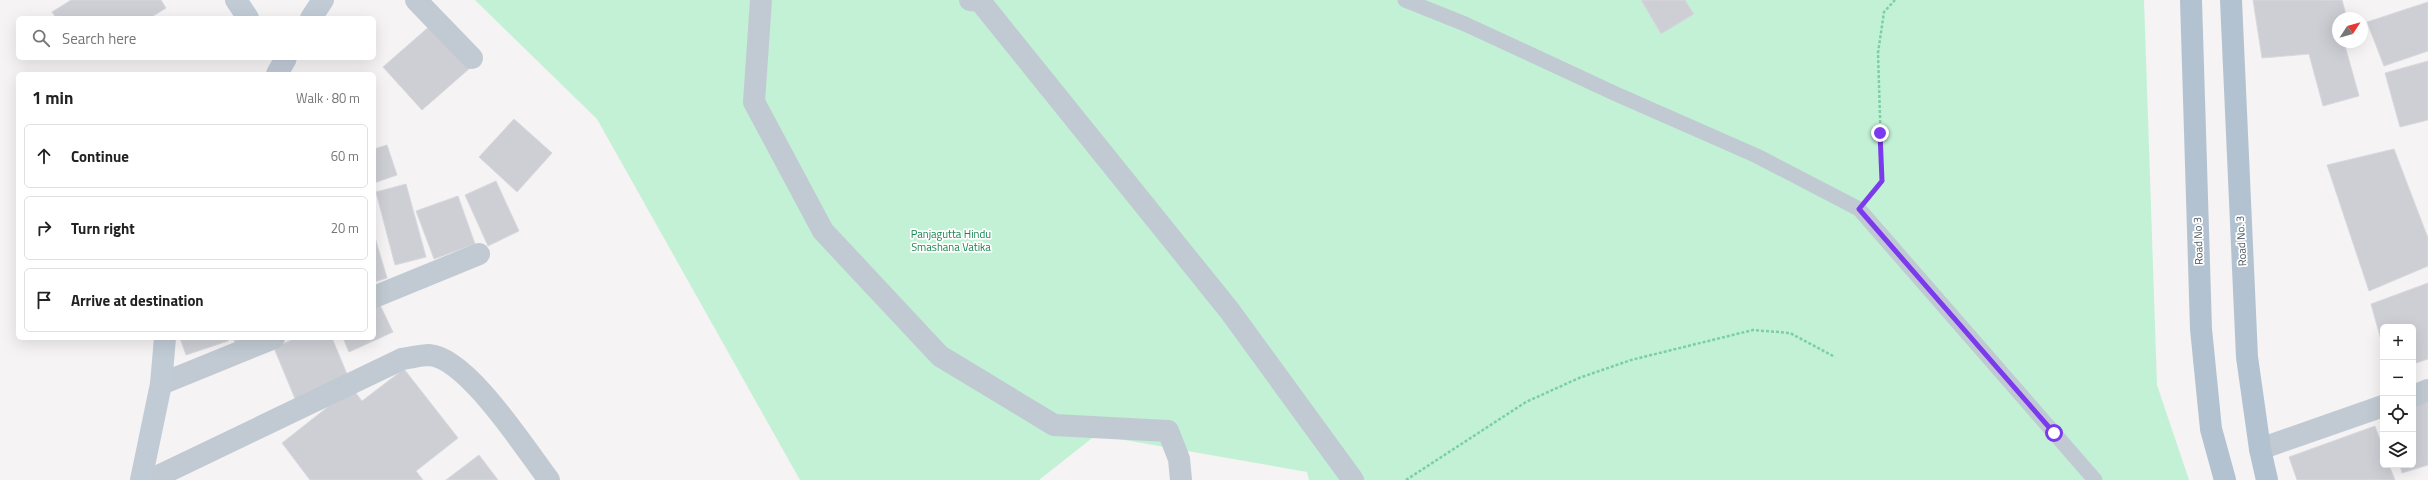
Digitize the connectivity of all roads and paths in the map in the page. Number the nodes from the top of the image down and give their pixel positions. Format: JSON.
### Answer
{"nodes":[{"id":1,"x":236,"y":0,"type":"edge"},
{"id":2,"x":323,"y":0,"type":"edge"},
{"id":3,"x":416,"y":0,"type":"edge"},
{"id":4,"x":761,"y":0,"type":"edge"},
{"id":5,"x":982,"y":0,"type":"edge"},
{"id":6,"x":1405,"y":0,"type":"edge"},
{"id":7,"x":1895,"y":0,"type":"edge"},
{"id":8,"x":2190,"y":0,"type":"edge"},
{"id":9,"x":2230,"y":0,"type":"edge"},
{"id":10,"x":247,"y":16,"type":"edge"},
{"id":11,"x":312,"y":16,"type":"edge"},
{"id":12,"x":472,"y":58,"type":"dead end"},
{"id":13,"x":1859,"y":209,"type":"junction"},
{"id":14,"x":479,"y":254,"type":"dead end"},
{"id":15,"x":376,"y":296,"type":"edge"},
{"id":16,"x":165,"y":340,"type":"edge"},
{"id":17,"x":269,"y":340,"type":"edge"},
{"id":18,"x":1835,"y":357,"type":"dead end"},
{"id":19,"x":161,"y":384,"type":"junction"},
{"id":20,"x":2428,"y":390,"type":"edge"},
{"id":21,"x":2416,"y":395,"type":"edge"},
{"id":22,"x":2380,"y":407,"type":"edge"},
{"id":23,"x":2260,"y":449,"type":"junction"},
{"id":24,"x":141,"y":480,"type":"edge"},
{"id":25,"x":150,"y":480,"type":"edge"},
{"id":26,"x":549,"y":480,"type":"edge"},
{"id":27,"x":1181,"y":480,"type":"edge"},
{"id":28,"x":1353,"y":480,"type":"edge"},
{"id":29,"x":1406,"y":480,"type":"edge"},
{"id":30,"x":2095,"y":480,"type":"edge"},
{"id":31,"x":2225,"y":480,"type":"edge"},
{"id":32,"x":2267,"y":480,"type":"edge"}],
"edges":[{"from":1,"to":10,"type":"street"},
{"from":2,"to":11,"type":"street"},
{"from":3,"to":12,"type":"street"},
{"from":4,"to":27,"type":"street"},
{"from":5,"to":28,"type":"street"},
{"from":6,"to":13,"type":"lane"},
{"from":7,"to":13,"type":"path"},
{"from":8,"to":31,"type":"main road","name":"Road No 3"},
{"from":9,"to":23,"type":"main road","name":"Road No. 3"},
{"from":13,"to":30,"type":"lane"},
{"from":14,"to":15,"type":"street"},
{"from":16,"to":19,"type":"street"},
{"from":17,"to":19,"type":"street"},
{"from":18,"to":29,"type":"path"},
{"from":19,"to":24,"type":"street"},
{"from":20,"to":21,"type":"street"},
{"from":22,"to":23,"type":"street"},
{"from":23,"to":32,"type":"main road","name":"Road No. 3"},
{"from":25,"to":26,"type":"street"}]}
